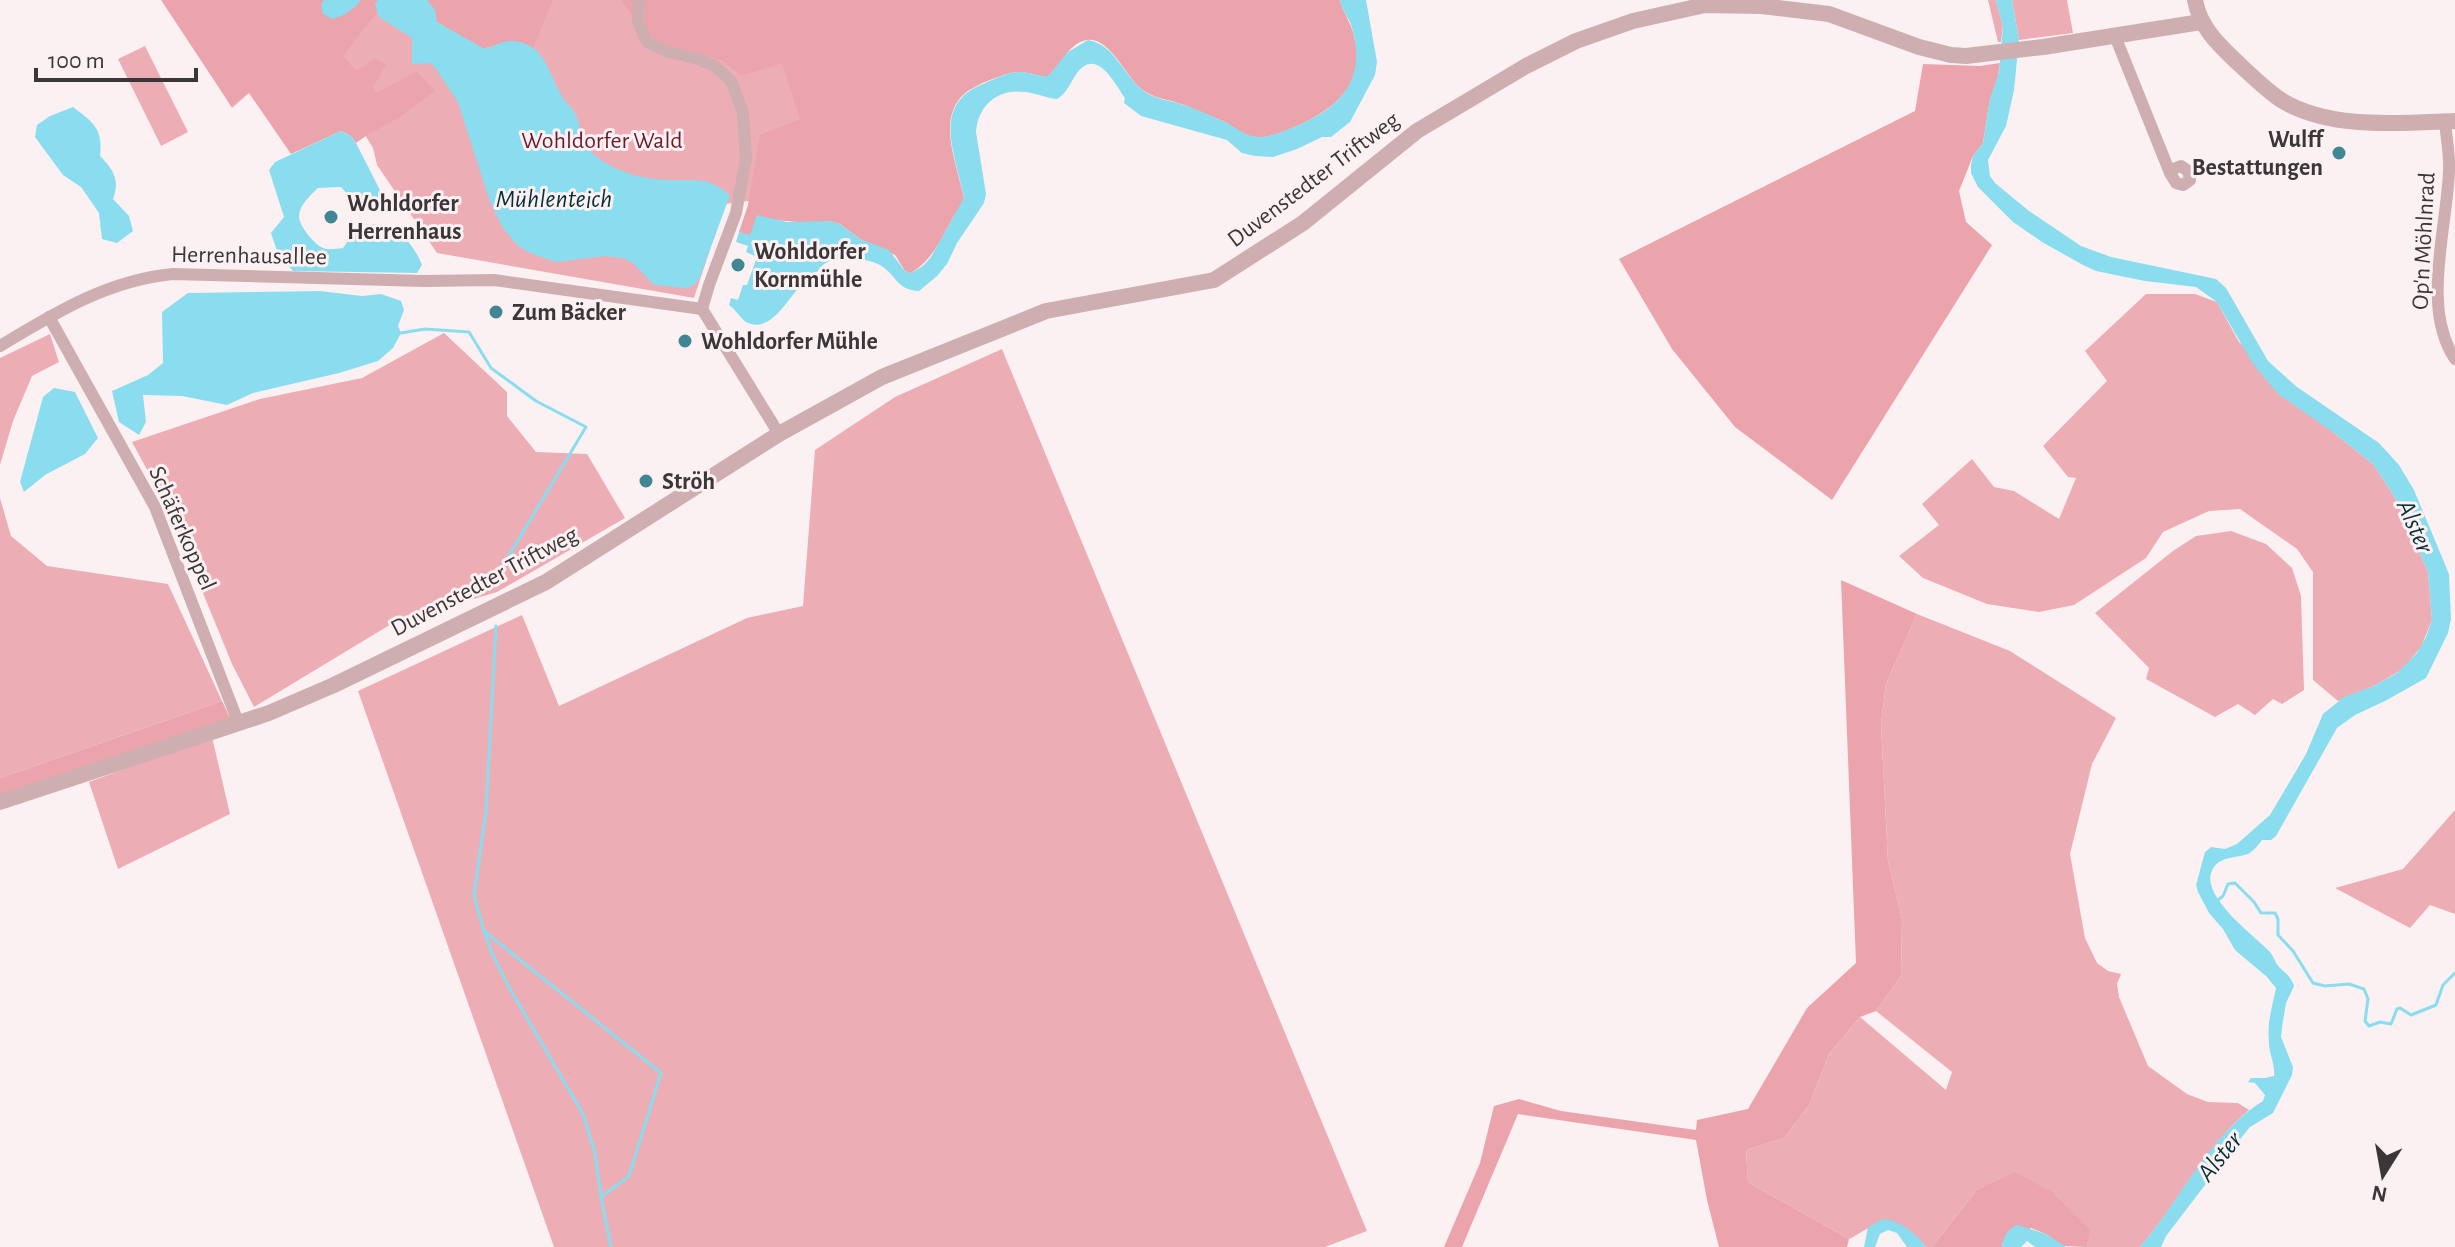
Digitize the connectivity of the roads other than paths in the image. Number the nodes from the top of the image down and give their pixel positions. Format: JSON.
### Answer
{"nodes":[{"id":1,"x":639,"y":0,"type":"edge"},
{"id":2,"x":2195,"y":0,"type":"edge"},
{"id":3,"x":2201,"y":22,"type":"junction"},
{"id":4,"x":2115,"y":36,"type":"junction"},
{"id":5,"x":2450,"y":121,"type":"edge"},
{"id":6,"x":2170,"y":173,"type":"dead end"},
{"id":7,"x":702,"y":309,"type":"junction"},
{"id":8,"x":49,"y":317,"type":"junction"},
{"id":9,"x":0,"y":346,"type":"edge"},
{"id":10,"x":2455,"y":359,"type":"edge"},
{"id":11,"x":779,"y":434,"type":"junction"},
{"id":12,"x":238,"y":722,"type":"junction"},
{"id":13,"x":0,"y":802,"type":"edge"}],
"edges":[{"from":1,"to":7,"type":"street"},
{"from":2,"to":3,"type":"street"},
{"from":3,"to":4,"type":"street","name":"Duvenstedter Triftweg"},
{"from":3,"to":5,"type":"street"},
{"from":4,"to":6,"type":"street"},
{"from":4,"to":11,"type":"street","name":"Duvenstedter Triftweg"},
{"from":5,"to":10,"type":"street","name":"Op'n Möhlnrad"},
{"from":7,"to":8,"type":"street","name":"Herrenhausallee"},
{"from":7,"to":11,"type":"street"},
{"from":8,"to":9,"type":"street","name":"Herrenhausallee"},
{"from":8,"to":12,"type":"street","name":"Schäferkoppel"},
{"from":11,"to":12,"type":"street","name":"Duvenstedter Triftweg"},
{"from":12,"to":13,"type":"street","name":"Duvenstedter Triftweg"}]}
